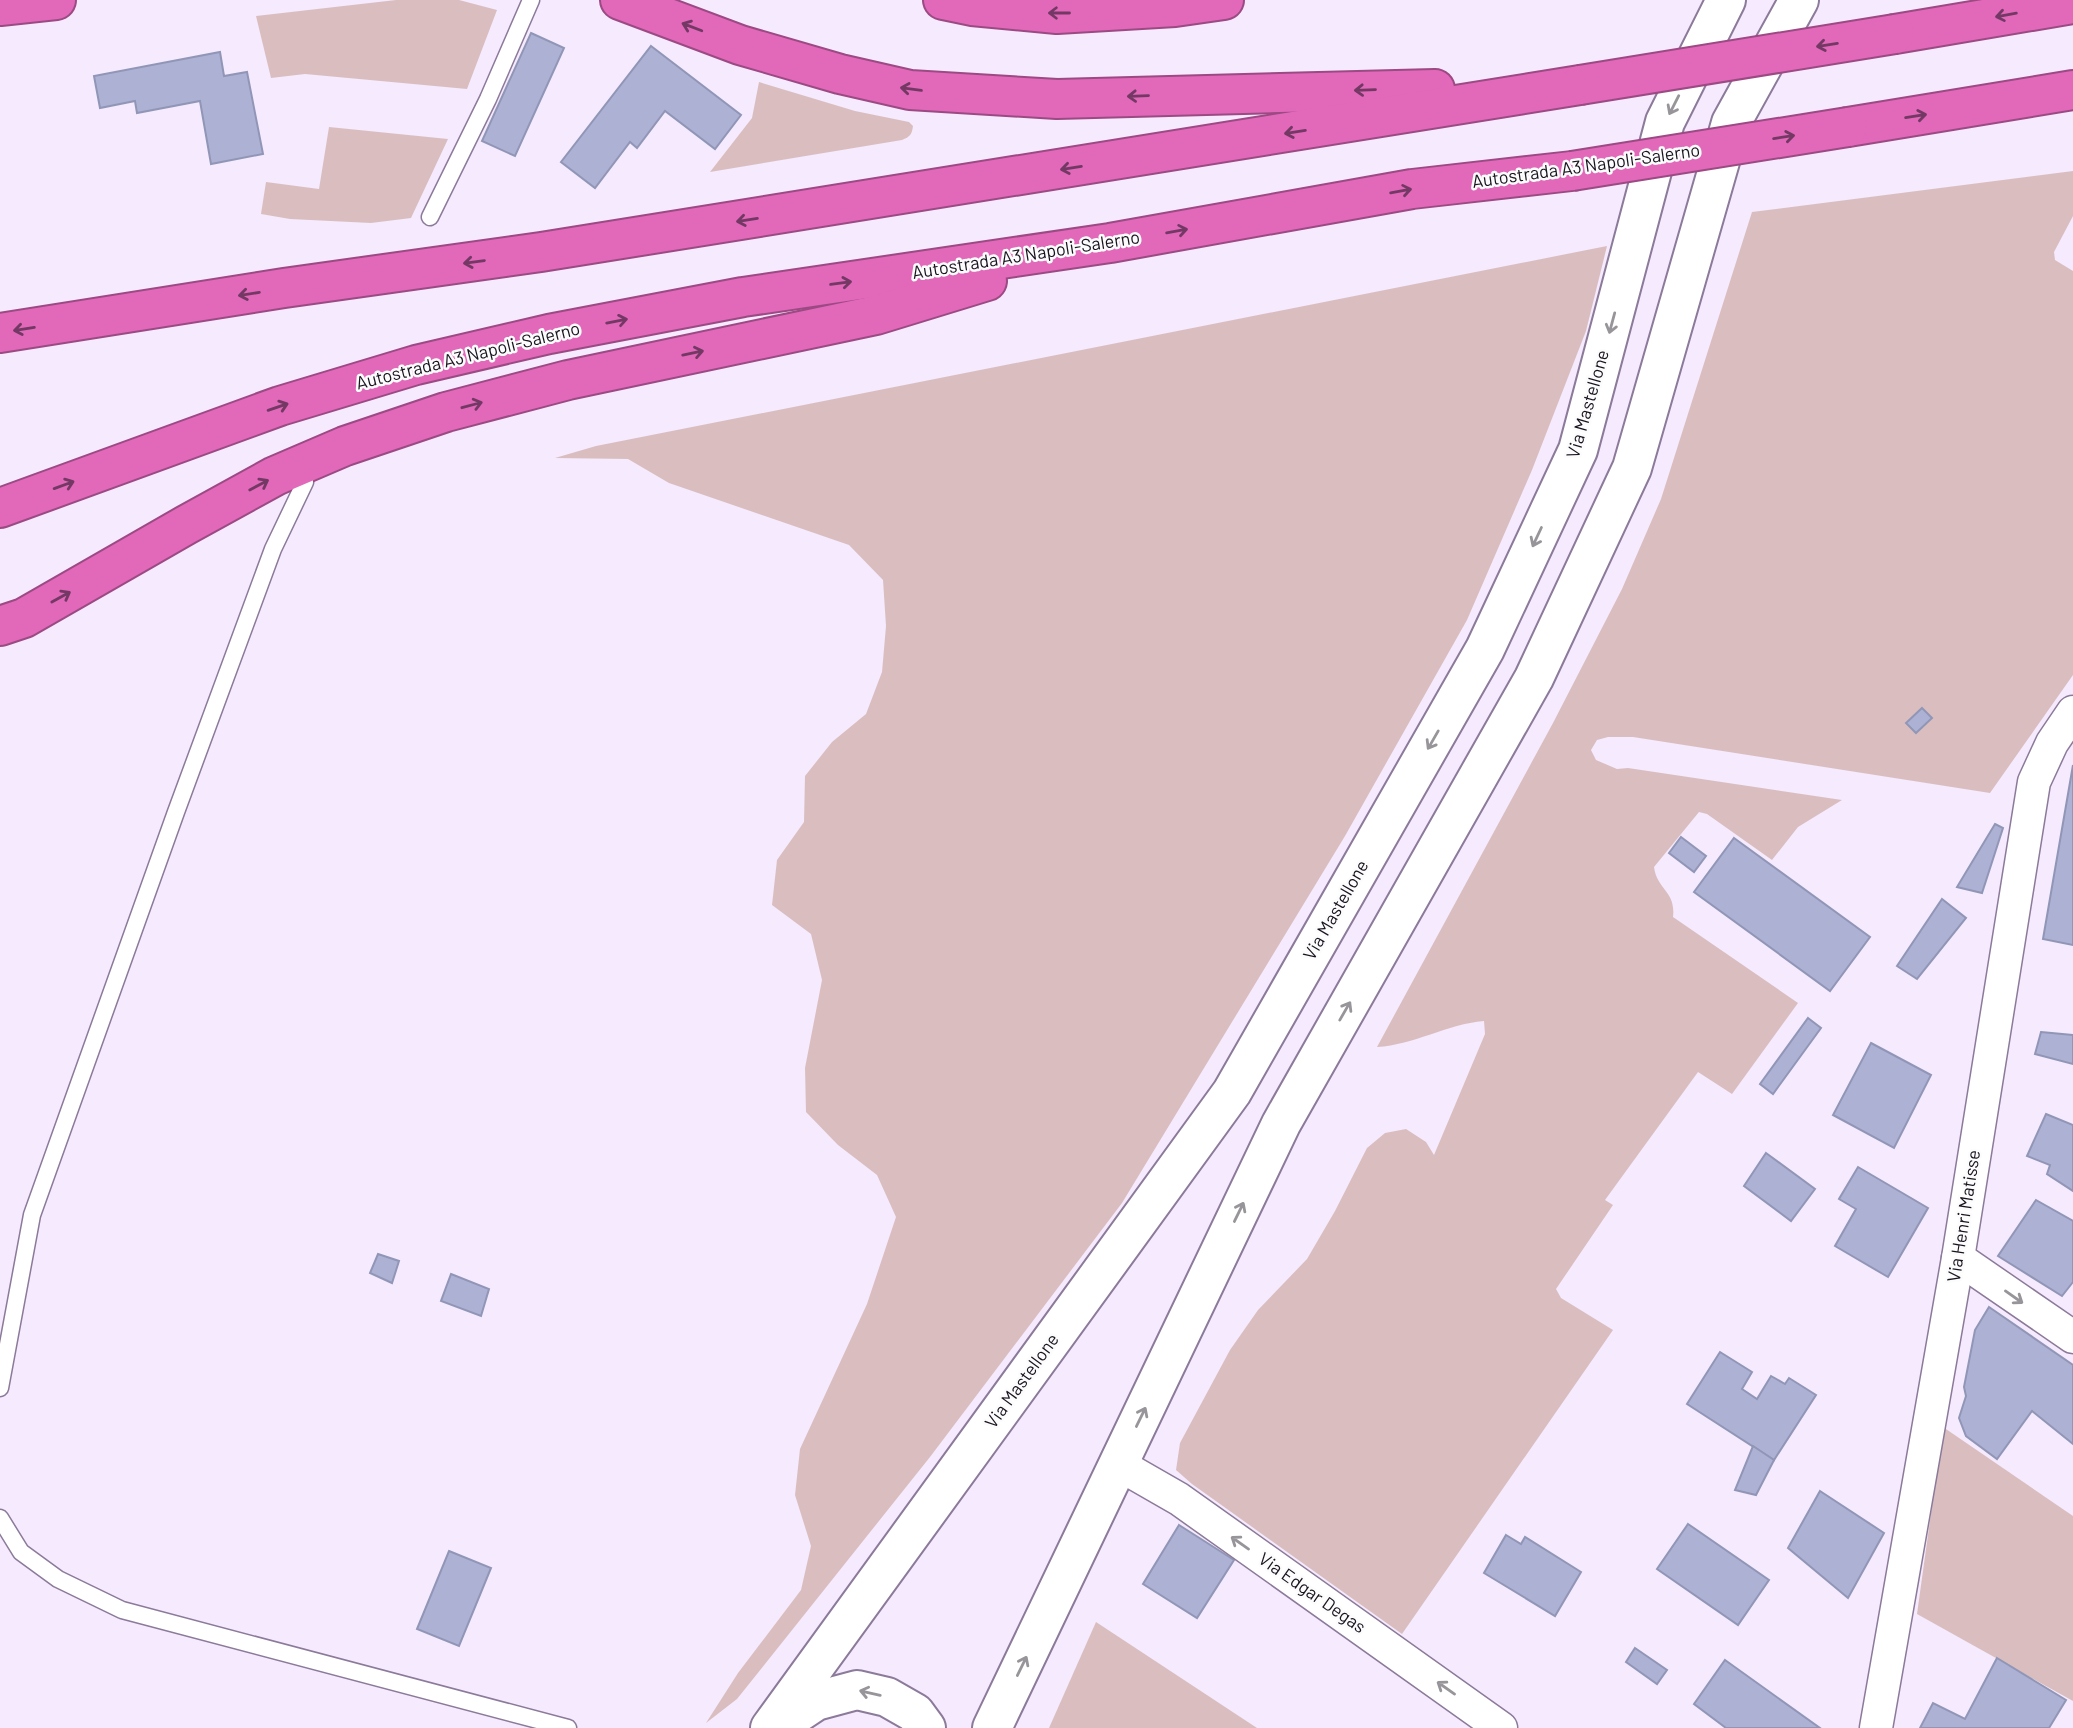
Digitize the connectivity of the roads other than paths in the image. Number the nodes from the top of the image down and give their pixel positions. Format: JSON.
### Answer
{"nodes":[{"id":1,"x":56,"y":0,"type":"edge"},
{"id":2,"x":531,"y":0,"type":"edge"},
{"id":3,"x":620,"y":0,"type":"edge"},
{"id":4,"x":943,"y":0,"type":"edge"},
{"id":5,"x":1224,"y":0,"type":"edge"},
{"id":6,"x":1726,"y":0,"type":"edge"},
{"id":7,"x":1800,"y":0,"type":"edge"},
{"id":8,"x":2073,"y":4,"type":"edge"},
{"id":9,"x":0,"y":6,"type":"edge"},
{"id":10,"x":1580,"y":85,"type":"junction"},
{"id":11,"x":2073,"y":90,"type":"edge"},
{"id":12,"x":430,"y":217,"type":"dead end"},
{"id":13,"x":1110,"y":243,"type":"junction"},
{"id":14,"x":0,"y":332,"type":"edge"},
{"id":15,"x":305,"y":482,"type":"dead end"},
{"id":16,"x":0,"y":508,"type":"edge"},
{"id":17,"x":0,"y":626,"type":"edge"},
{"id":18,"x":2073,"y":712,"type":"edge"},
{"id":19,"x":1233,"y":1092,"type":"junction"},
{"id":20,"x":1281,"y":1124,"type":"junction"},
{"id":21,"x":1958,"y":1258,"type":"junction"},
{"id":22,"x":2073,"y":1337,"type":"edge"},
{"id":23,"x":0,"y":1388,"type":"edge"},
{"id":24,"x":1118,"y":1464,"type":"junction"},
{"id":25,"x":0,"y":1518,"type":"edge"},
{"id":26,"x":568,"y":1728,"type":"edge"},
{"id":27,"x":770,"y":1728,"type":"edge"},
{"id":28,"x":776,"y":1728,"type":"edge"},
{"id":29,"x":926,"y":1728,"type":"edge"},
{"id":30,"x":992,"y":1728,"type":"edge"},
{"id":31,"x":1501,"y":1728,"type":"edge"},
{"id":32,"x":1876,"y":1728,"type":"edge"}],
"edges":[{"from":1,"to":9,"type":"highway"},
{"from":2,"to":12,"type":"lane"},
{"from":10,"to":3,"type":"highway","one_way":true},
{"from":5,"to":4,"type":"highway","one_way":true},
{"from":6,"to":19,"type":"street","name":"Via Mastellone","one_way":true},
{"from":20,"to":7,"type":"street","one_way":true},
{"from":8,"to":10,"type":"highway","one_way":true,"bridge":true},
{"from":10,"to":14,"type":"highway","one_way":true},
{"from":13,"to":11,"type":"highway","name":"Autostrada A3 Napoli-Salerno","one_way":true,"bridge":true},
{"from":16,"to":13,"type":"highway","name":"Autostrada A3 Napoli-Salerno","one_way":true},
{"from":17,"to":13,"type":"highway","one_way":true},
{"from":15,"to":23,"type":"lane"},
{"from":18,"to":21,"type":"street","name":"Via Henri Matisse"},
{"from":19,"to":20,"type":"street"},
{"from":19,"to":27,"type":"street","name":"Via Mastellone"},
{"from":24,"to":20,"type":"street","one_way":true},
{"from":21,"to":22,"type":"street","one_way":true},
{"from":21,"to":32,"type":"street","name":"Via Henri Matisse"},
{"from":30,"to":24,"type":"street","one_way":true},
{"from":31,"to":24,"type":"street","name":"Via Edgar Degas","one_way":true},
{"from":25,"to":26,"type":"lane"},
{"from":29,"to":28,"type":"street","one_way":true}]}
